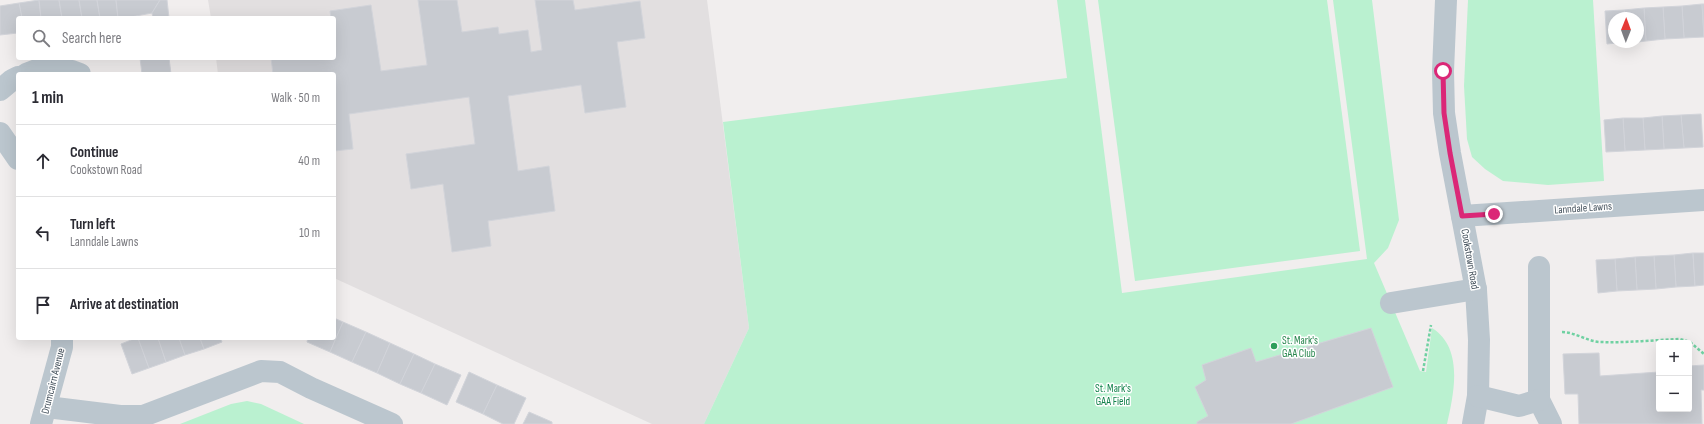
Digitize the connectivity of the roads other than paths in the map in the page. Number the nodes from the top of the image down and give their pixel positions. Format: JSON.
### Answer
{"nodes":[{"id":1,"x":1446,"y":0,"type":"edge"},
{"id":2,"x":31,"y":72,"type":"edge"},
{"id":3,"x":75,"y":72,"type":"edge"},
{"id":4,"x":16,"y":78,"type":"edge"},
{"id":5,"x":0,"y":90,"type":"edge"},
{"id":6,"x":0,"y":133,"type":"edge"},
{"id":7,"x":16,"y":156,"type":"edge"},
{"id":8,"x":1704,"y":200,"type":"edge"},
{"id":9,"x":1462,"y":216,"type":"junction"},
{"id":10,"x":1540,"y":267,"type":"dead end"},
{"id":11,"x":1476,"y":289,"type":"junction"},
{"id":12,"x":1391,"y":303,"type":"dead end"},
{"id":13,"x":62,"y":340,"type":"edge"},
{"id":14,"x":1478,"y":396,"type":"junction"},
{"id":15,"x":1539,"y":400,"type":"junction"},
{"id":16,"x":44,"y":416,"type":"edge"},
{"id":17,"x":392,"y":424,"type":"edge"},
{"id":18,"x":1473,"y":424,"type":"edge"},
{"id":19,"x":1551,"y":424,"type":"edge"}],
"edges":[{"from":1,"to":9,"type":"street","name":"Cookstown Road"},
{"from":2,"to":3,"type":"street"},
{"from":4,"to":5,"type":"street"},
{"from":6,"to":7,"type":"street"},
{"from":8,"to":9,"type":"street","name":"Lanndale Lawns"},
{"from":9,"to":11,"type":"street","name":"Cookstown Road"},
{"from":10,"to":15,"type":"street"},
{"from":11,"to":12,"type":"street"},
{"from":11,"to":14,"type":"street","name":"Cookstown Road"},
{"from":13,"to":16,"type":"street","name":"Drumcairn Avenue"},
{"from":14,"to":15,"type":"street"},
{"from":14,"to":18,"type":"street","name":"Cookstown Road"},
{"from":15,"to":19,"type":"street"},
{"from":16,"to":17,"type":"street"}]}
